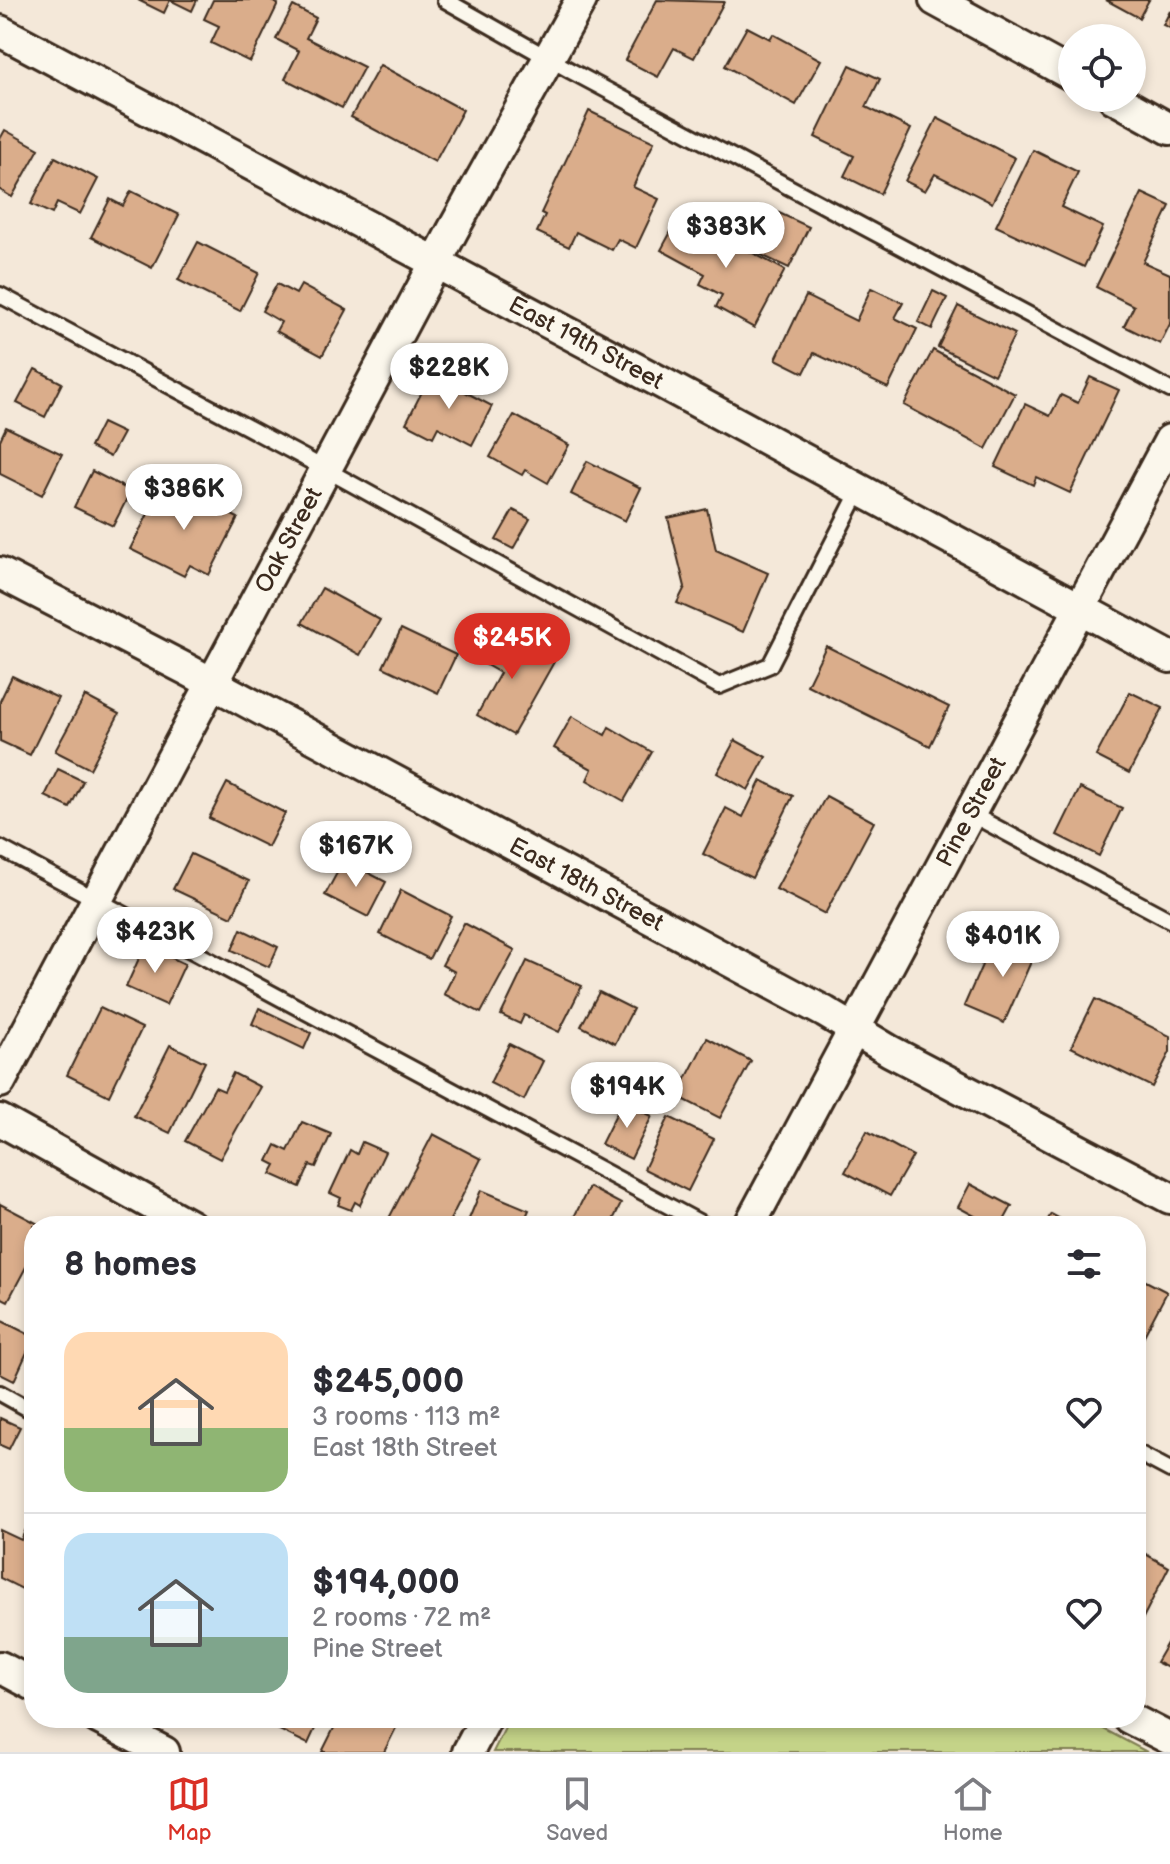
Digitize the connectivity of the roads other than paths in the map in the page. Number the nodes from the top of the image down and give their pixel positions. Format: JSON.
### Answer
{"nodes":[{"id":1,"x":445,"y":0,"type":"edge"},
{"id":2,"x":581,"y":0,"type":"edge"},
{"id":3,"x":935,"y":0,"type":"edge"},
{"id":4,"x":0,"y":31,"type":"edge"},
{"id":5,"x":550,"y":59,"type":"junction"},
{"id":6,"x":1058,"y":67,"type":"edge"},
{"id":7,"x":1139,"y":112,"type":"edge"},
{"id":8,"x":1170,"y":129,"type":"edge"},
{"id":9,"x":436,"y":264,"type":"junction"},
{"id":10,"x":0,"y":295,"type":"edge"},
{"id":11,"x":1170,"y":390,"type":"edge"},
{"id":12,"x":1170,"y":440,"type":"edge"},
{"id":13,"x":327,"y":471,"type":"junction"},
{"id":14,"x":859,"y":491,"type":"junction"},
{"id":15,"x":0,"y":573,"type":"edge"},
{"id":16,"x":1080,"y":608,"type":"junction"},
{"id":17,"x":1170,"y":657,"type":"edge"},
{"id":18,"x":213,"y":685,"type":"junction"},
{"id":19,"x":969,"y":813,"type":"junction"},
{"id":20,"x":0,"y":848,"type":"edge"},
{"id":21,"x":99,"y":900,"type":"junction"},
{"id":22,"x":1170,"y":920,"type":"edge"},
{"id":23,"x":854,"y":1030,"type":"junction"},
{"id":24,"x":0,"y":1082,"type":"edge"},
{"id":25,"x":0,"y":1120,"type":"edge"},
{"id":26,"x":1170,"y":1198,"type":"edge"},
{"id":27,"x":173,"y":1216,"type":"edge"},
{"id":28,"x":687,"y":1216,"type":"edge"},
{"id":29,"x":754,"y":1216,"type":"edge"},
{"id":30,"x":0,"y":1393,"type":"edge"},
{"id":31,"x":24,"y":1406,"type":"edge"},
{"id":32,"x":1146,"y":1457,"type":"edge"},
{"id":33,"x":1170,"y":1470,"type":"edge"},
{"id":34,"x":0,"y":1667,"type":"edge"},
{"id":35,"x":24,"y":1680,"type":"edge"},
{"id":36,"x":1146,"y":1727,"type":"edge"},
{"id":37,"x":117,"y":1728,"type":"edge"},
{"id":38,"x":481,"y":1728,"type":"edge"},
{"id":39,"x":1170,"y":1739,"type":"edge"},
{"id":40,"x":164,"y":1752,"type":"edge"},
{"id":41,"x":468,"y":1752,"type":"edge"}],
"edges":[{"from":1,"to":5,"type":"lane"},
{"from":2,"to":5,"type":"street","name":"Oak Street"},
{"from":3,"to":6,"type":"street"},
{"from":4,"to":9,"type":"street","name":"East 19th Street"},
{"from":5,"to":9,"type":"street","name":"Oak Street"},
{"from":5,"to":11,"type":"lane"},
{"from":7,"to":8,"type":"street"},
{"from":9,"to":13,"type":"street","name":"Oak Street"},
{"from":9,"to":14,"type":"street","name":"East 19th Street"},
{"from":10,"to":13,"type":"lane"},
{"from":12,"to":16,"type":"street","name":"Pine Street"},
{"from":13,"to":14,"type":"lane"},
{"from":13,"to":18,"type":"street","name":"Oak Street"},
{"from":14,"to":16,"type":"street","name":"East 19th Street"},
{"from":15,"to":18,"type":"street","name":"East 18th Street"},
{"from":16,"to":17,"type":"street","name":"East 19th Street"},
{"from":16,"to":19,"type":"street","name":"Pine Street"},
{"from":18,"to":21,"type":"street","name":"Oak Street"},
{"from":18,"to":23,"type":"street","name":"East 18th Street"},
{"from":19,"to":22,"type":"lane"},
{"from":19,"to":23,"type":"street","name":"Pine Street"},
{"from":20,"to":21,"type":"lane"},
{"from":21,"to":24,"type":"street","name":"Oak Street"},
{"from":21,"to":28,"type":"lane"},
{"from":23,"to":26,"type":"street","name":"East 18th Street"},
{"from":23,"to":29,"type":"street","name":"Pine Street"},
{"from":25,"to":27,"type":"street"},
{"from":30,"to":31,"type":"lane"},
{"from":32,"to":33,"type":"lane"},
{"from":34,"to":35,"type":"street"},
{"from":36,"to":39,"type":"street"},
{"from":37,"to":40,"type":"street"},
{"from":38,"to":41,"type":"street"}]}
